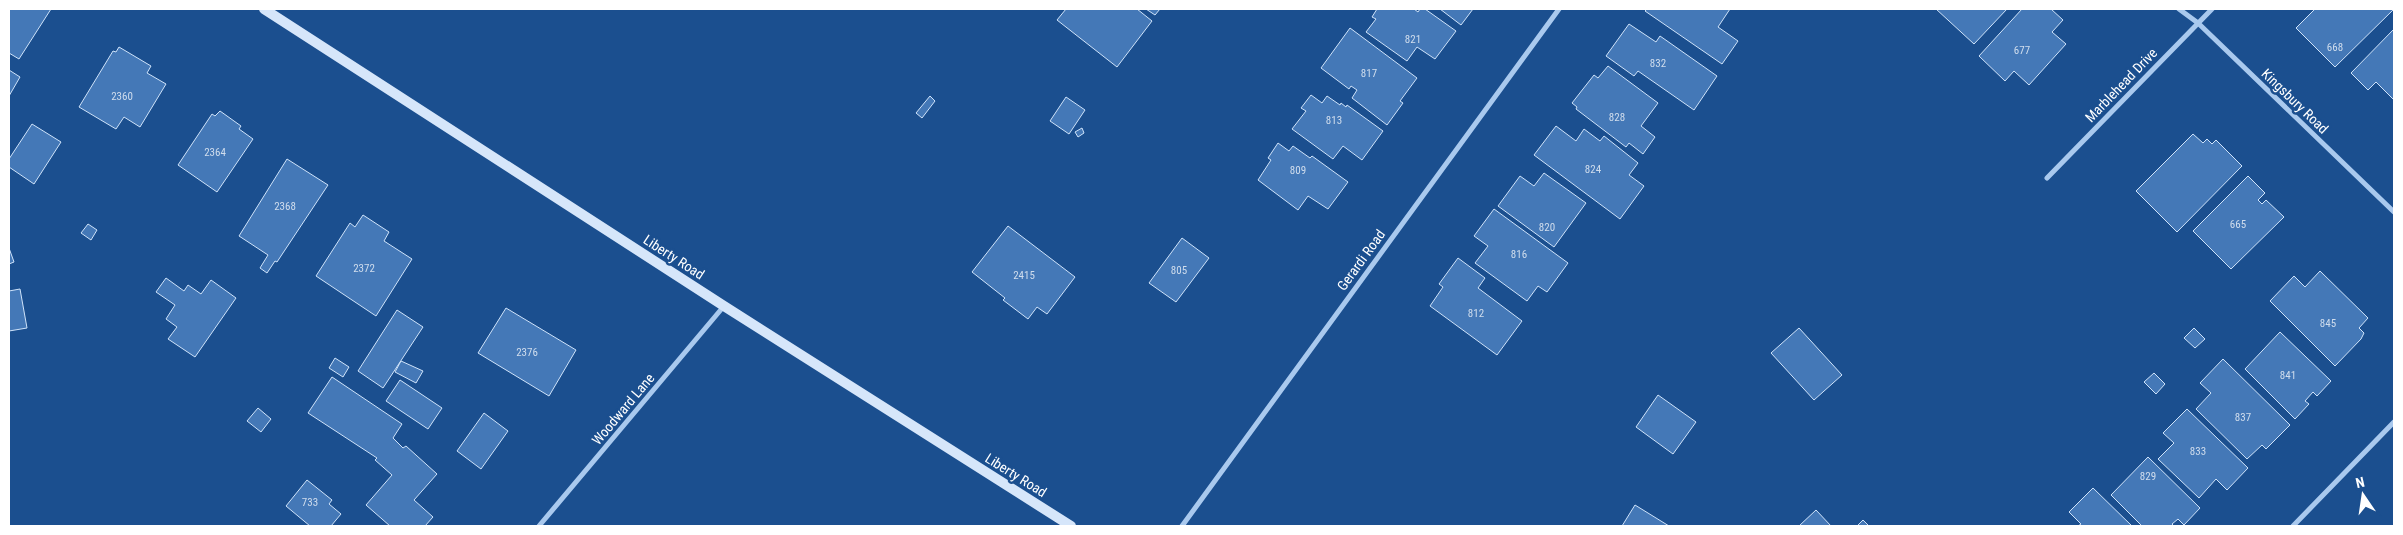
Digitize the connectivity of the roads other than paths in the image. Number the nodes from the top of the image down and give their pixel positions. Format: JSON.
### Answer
{"nodes":[{"id":1,"x":264,"y":9,"type":"edge"},
{"id":2,"x":1559,"y":9,"type":"edge"},
{"id":3,"x":2179,"y":9,"type":"edge"},
{"id":4,"x":2212,"y":9,"type":"edge"},
{"id":5,"x":2198,"y":23,"type":"junction"},
{"id":6,"x":2047,"y":178,"type":"dead end"},
{"id":7,"x":2394,"y":212,"type":"edge"},
{"id":8,"x":724,"y":306,"type":"junction"},
{"id":9,"x":2394,"y":422,"type":"edge"},
{"id":10,"x":539,"y":526,"type":"edge"},
{"id":11,"x":1071,"y":526,"type":"edge"},
{"id":12,"x":1182,"y":526,"type":"edge"},
{"id":13,"x":2292,"y":526,"type":"edge"}],
"edges":[{"from":1,"to":8,"type":"main road","name":"Liberty Road"},
{"from":2,"to":12,"type":"street","name":"Gerardi Road"},
{"from":3,"to":5,"type":"street","name":"Kingsbury Road"},
{"from":4,"to":5,"type":"street","name":"Marblehead Drive"},
{"from":5,"to":6,"type":"street","name":"Marblehead Drive"},
{"from":5,"to":7,"type":"street","name":"Kingsbury Road"},
{"from":8,"to":10,"type":"street","name":"Woodward Lane"},
{"from":8,"to":11,"type":"main road","name":"Liberty Road"},
{"from":9,"to":13,"type":"street"}]}
